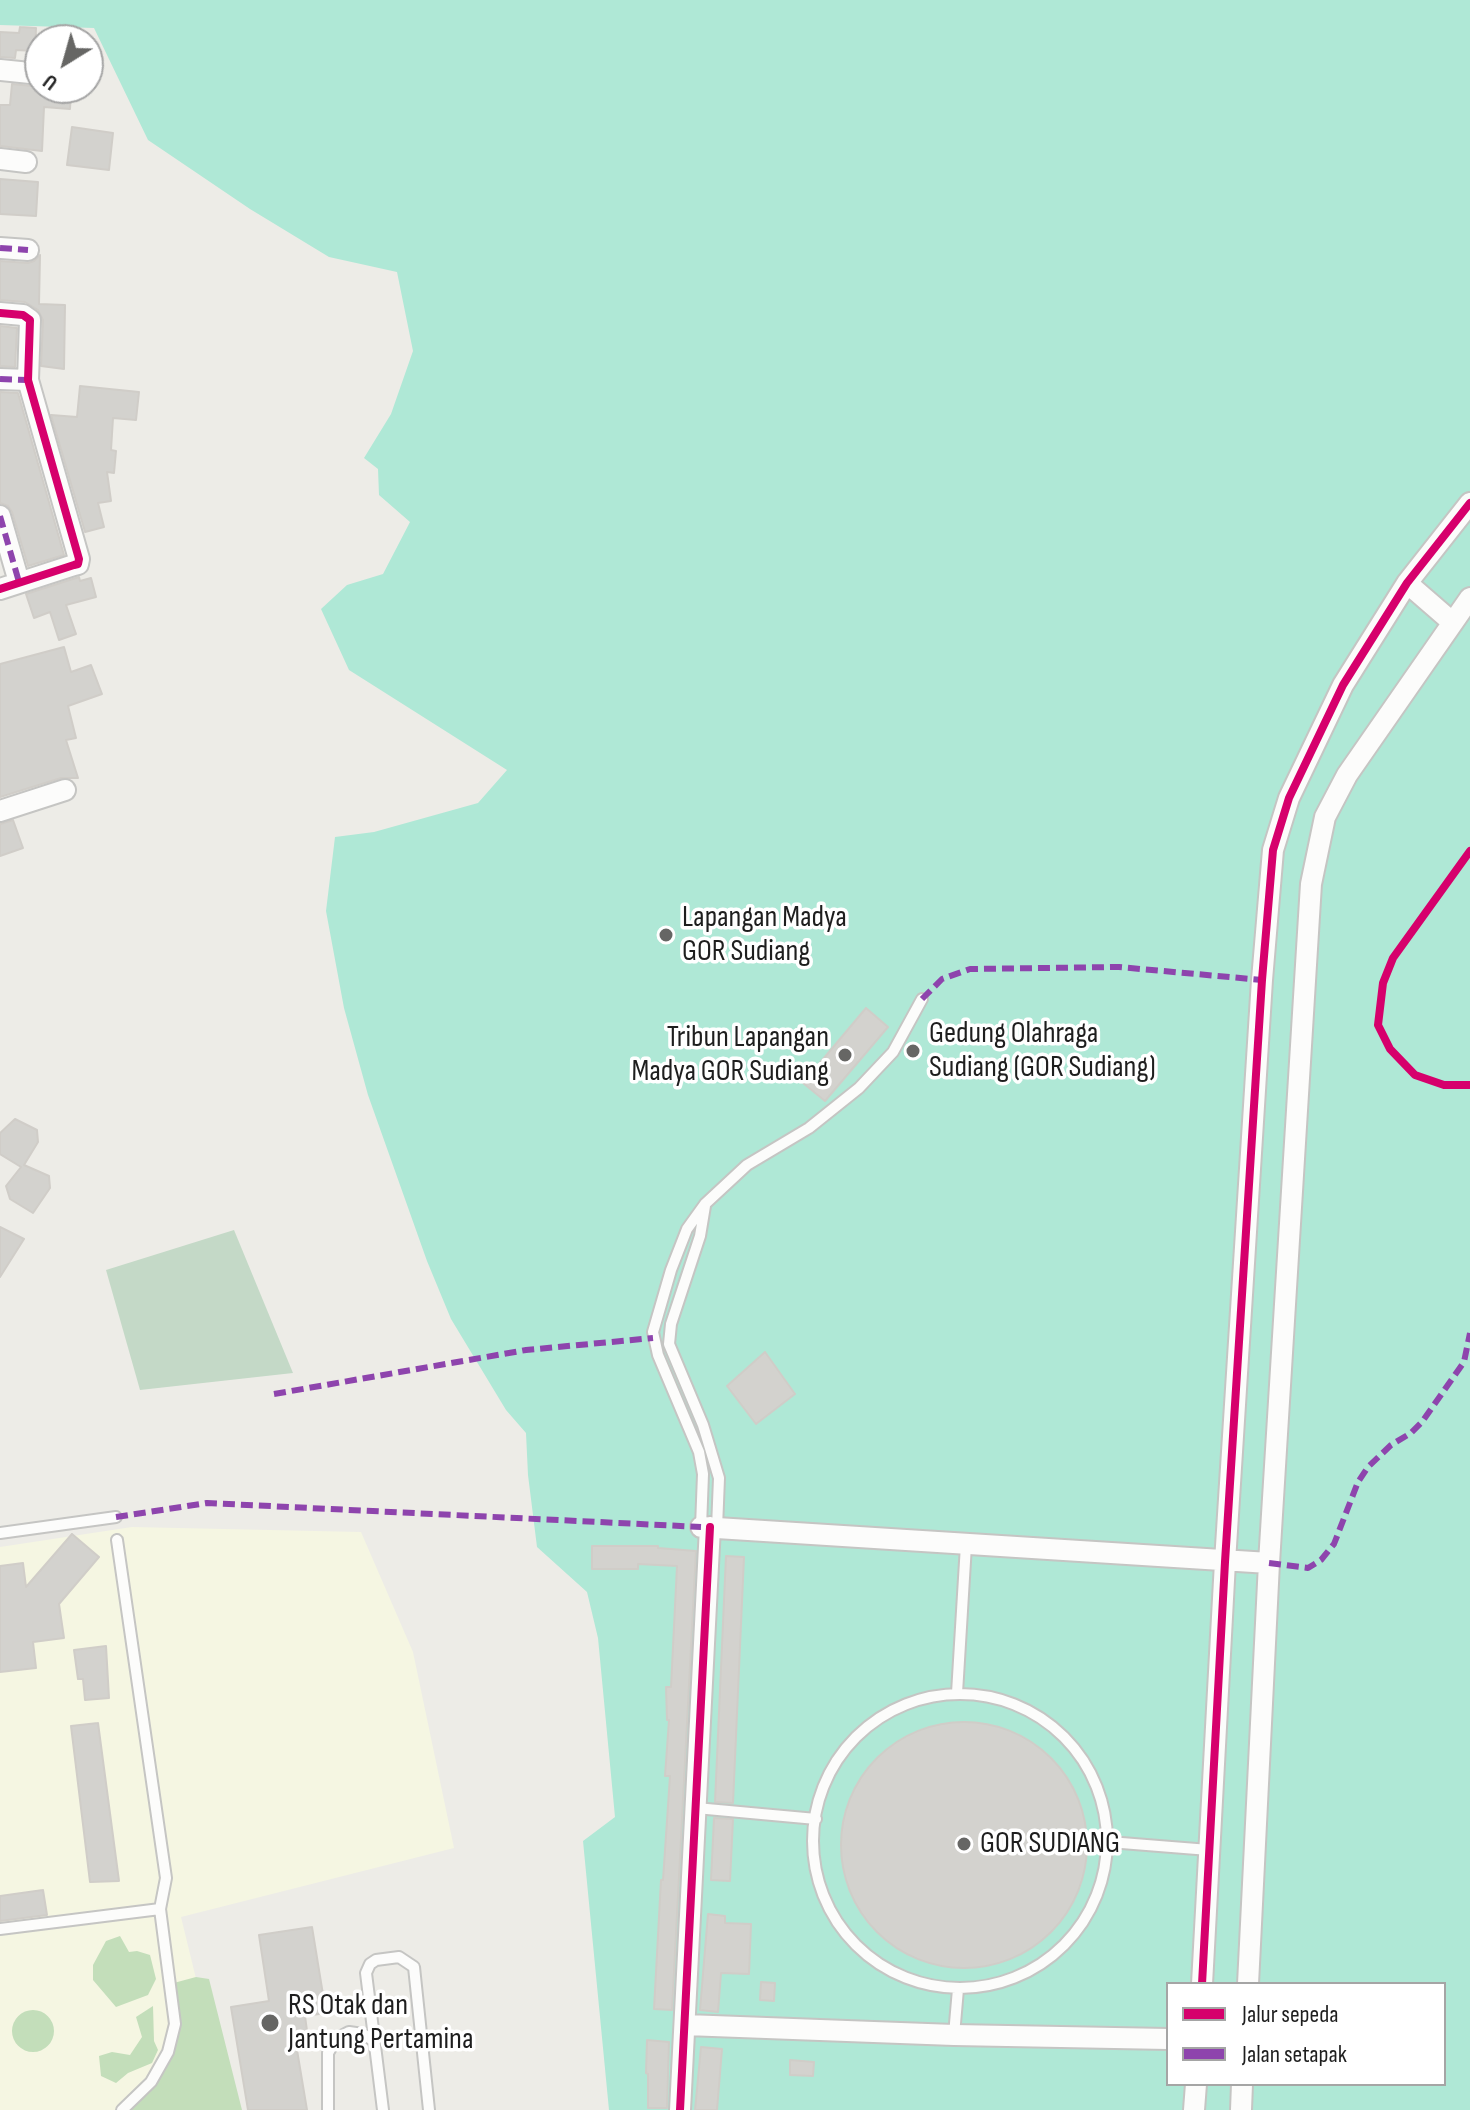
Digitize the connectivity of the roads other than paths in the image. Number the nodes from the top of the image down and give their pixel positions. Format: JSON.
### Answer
{"nodes":[{"id":1,"x":0,"y":70,"type":"edge"},
{"id":2,"x":24,"y":72,"type":"edge"},
{"id":3,"x":0,"y":159,"type":"edge"},
{"id":4,"x":26,"y":162,"type":"dead end"},
{"id":5,"x":0,"y":248,"type":"edge"},
{"id":6,"x":28,"y":250,"type":"dead end"},
{"id":7,"x":0,"y":313,"type":"edge"},
{"id":8,"x":0,"y":379,"type":"edge"},
{"id":9,"x":28,"y":380,"type":"junction"},
{"id":10,"x":1470,"y":503,"type":"edge"},
{"id":11,"x":1,"y":521,"type":"edge"},
{"id":12,"x":1407,"y":583,"type":"junction"},
{"id":13,"x":9,"y":586,"type":"edge"},
{"id":14,"x":1470,"y":598,"type":"edge"},
{"id":15,"x":1452,"y":622,"type":"junction"},
{"id":16,"x":65,"y":790,"type":"dead end"},
{"id":17,"x":0,"y":811,"type":"edge"},
{"id":18,"x":922,"y":999,"type":"dead end"},
{"id":19,"x":705,"y":1204,"type":"junction"},
{"id":20,"x":116,"y":1517,"type":"dead end"},
{"id":21,"x":709,"y":1527,"type":"junction"},
{"id":22,"x":0,"y":1533,"type":"edge"},
{"id":23,"x":117,"y":1540,"type":"dead end"},
{"id":24,"x":966,"y":1545,"type":"junction"},
{"id":25,"x":1225,"y":1562,"type":"junction"},
{"id":26,"x":1269,"y":1563,"type":"junction"},
{"id":27,"x":957,"y":1693,"type":"junction"},
{"id":28,"x":696,"y":1808,"type":"junction"},
{"id":29,"x":816,"y":1819,"type":"junction"},
{"id":30,"x":1109,"y":1842,"type":"junction"},
{"id":31,"x":1209,"y":1850,"type":"junction"},
{"id":32,"x":160,"y":1909,"type":"junction"},
{"id":33,"x":0,"y":1929,"type":"edge"},
{"id":34,"x":1202,"y":1982,"type":"edge"},
{"id":35,"x":1248,"y":1982,"type":"edge"},
{"id":36,"x":958,"y":1989,"type":"junction"},
{"id":37,"x":686,"y":2025,"type":"junction"},
{"id":38,"x":954,"y":2035,"type":"junction"},
{"id":39,"x":1166,"y":2039,"type":"edge"},
{"id":40,"x":374,"y":2041,"type":"junction"},
{"id":41,"x":1196,"y":2086,"type":"edge"},
{"id":42,"x":1242,"y":2086,"type":"edge"},
{"id":43,"x":122,"y":2110,"type":"edge"},
{"id":44,"x":328,"y":2110,"type":"edge"},
{"id":45,"x":383,"y":2110,"type":"edge"},
{"id":46,"x":429,"y":2110,"type":"edge"},
{"id":47,"x":680,"y":2110,"type":"edge"},
{"id":48,"x":1194,"y":2110,"type":"edge"},
{"id":49,"x":1241,"y":2110,"type":"edge"}],
"edges":[{"from":1,"to":2,"type":"street"},
{"from":3,"to":4,"type":"street"},
{"from":5,"to":6,"type":"street"},
{"from":7,"to":9,"type":"street"},
{"from":8,"to":9,"type":"street"},
{"from":9,"to":13,"type":"street"},
{"from":10,"to":12,"type":"street"},
{"from":11,"to":13,"type":"street"},
{"from":12,"to":15,"type":"street"},
{"from":12,"to":25,"type":"street"},
{"from":14,"to":15,"type":"street"},
{"from":15,"to":26,"type":"street"},
{"from":16,"to":17,"type":"street"},
{"from":18,"to":19,"type":"lane"},
{"from":19,"to":21,"type":"lane"},
{"from":19,"to":21,"type":"lane"},
{"from":20,"to":22,"type":"lane"},
{"from":21,"to":24,"type":"street"},
{"from":21,"to":28,"type":"street"},
{"from":23,"to":32,"type":"lane"},
{"from":24,"to":25,"type":"street"},
{"from":24,"to":27,"type":"lane"},
{"from":25,"to":26,"type":"street"},
{"from":25,"to":31,"type":"street"},
{"from":26,"to":35,"type":"street"},
{"from":27,"to":29,"type":"lane"},
{"from":27,"to":30,"type":"lane"},
{"from":28,"to":29,"type":"lane"},
{"from":28,"to":37,"type":"street"},
{"from":29,"to":36,"type":"lane"},
{"from":30,"to":31,"type":"lane"},
{"from":30,"to":36,"type":"lane"},
{"from":31,"to":34,"type":"street"},
{"from":32,"to":33,"type":"lane"},
{"from":32,"to":43,"type":"lane"},
{"from":36,"to":38,"type":"lane"},
{"from":37,"to":38,"type":"street"},
{"from":37,"to":47,"type":"street"},
{"from":38,"to":39,"type":"street"},
{"from":40,"to":44,"type":"lane"},
{"from":40,"to":45,"type":"lane"},
{"from":40,"to":46,"type":"lane"},
{"from":41,"to":48,"type":"street"},
{"from":42,"to":49,"type":"street"}]}
